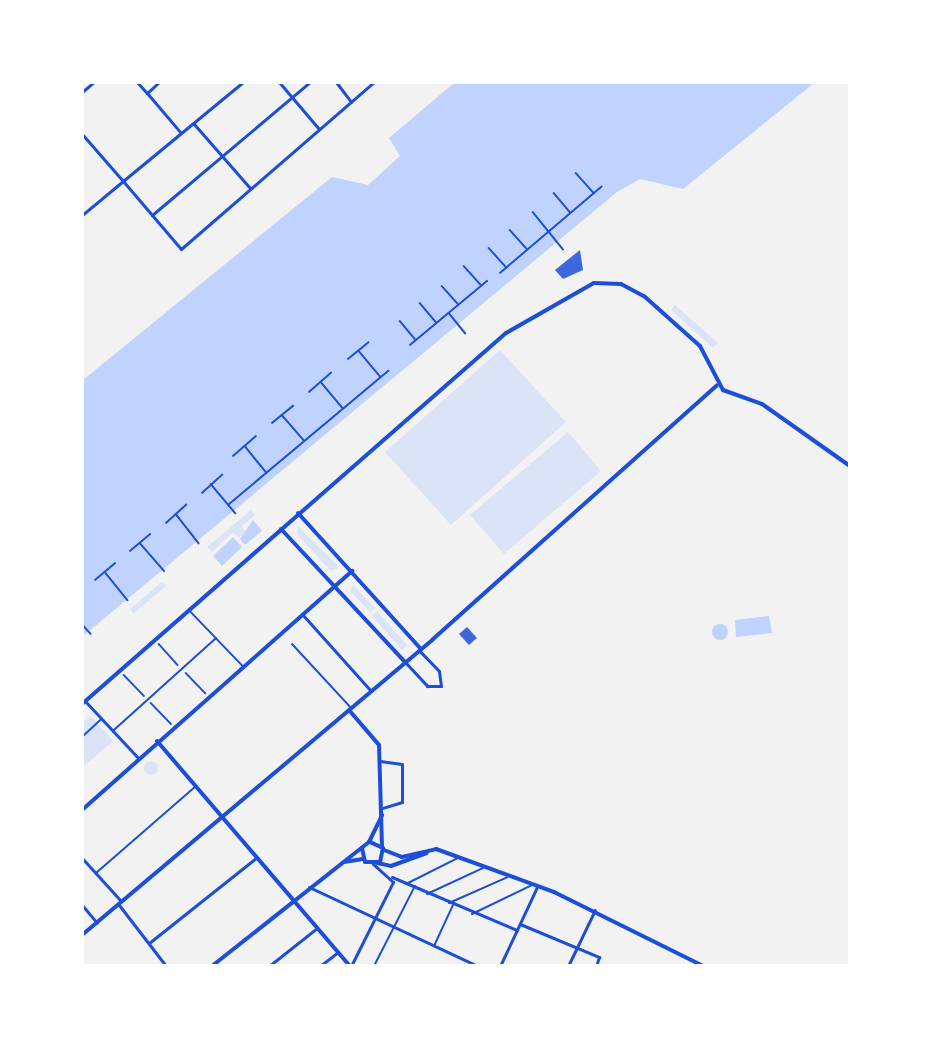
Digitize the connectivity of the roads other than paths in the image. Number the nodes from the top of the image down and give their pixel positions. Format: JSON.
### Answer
{"nodes":[{"id":1,"x":94,"y":82,"type":"edge"},
{"id":2,"x":137,"y":82,"type":"edge"},
{"id":3,"x":159,"y":82,"type":"edge"},
{"id":4,"x":243,"y":82,"type":"edge"},
{"id":5,"x":279,"y":82,"type":"edge"},
{"id":6,"x":310,"y":82,"type":"edge"},
{"id":7,"x":336,"y":82,"type":"edge"},
{"id":8,"x":374,"y":82,"type":"edge"},
{"id":9,"x":82,"y":92,"type":"edge"},
{"id":10,"x":147,"y":93,"type":"junction"},
{"id":11,"x":292,"y":98,"type":"junction"},
{"id":12,"x":351,"y":102,"type":"junction"},
{"id":13,"x":193,"y":123,"type":"junction"},
{"id":14,"x":320,"y":129,"type":"junction"},
{"id":15,"x":181,"y":133,"type":"junction"},
{"id":16,"x":82,"y":134,"type":"edge"},
{"id":17,"x":222,"y":156,"type":"junction"},
{"id":18,"x":123,"y":181,"type":"junction"},
{"id":19,"x":250,"y":188,"type":"junction"},
{"id":20,"x":82,"y":215,"type":"edge"},
{"id":21,"x":152,"y":215,"type":"junction"},
{"id":22,"x":717,"y":385,"type":"junction"},
{"id":23,"x":849,"y":466,"type":"edge"},
{"id":24,"x":298,"y":513,"type":"junction"},
{"id":25,"x":281,"y":529,"type":"junction"},
{"id":26,"x":351,"y":572,"type":"junction"},
{"id":27,"x":335,"y":586,"type":"junction"},
{"id":28,"x":189,"y":610,"type":"junction"},
{"id":29,"x":302,"y":614,"type":"junction"},
{"id":30,"x":216,"y":638,"type":"junction"},
{"id":31,"x":292,"y":644,"type":"dead end"},
{"id":32,"x":420,"y":649,"type":"junction"},
{"id":33,"x":405,"y":662,"type":"junction"},
{"id":34,"x":242,"y":665,"type":"junction"},
{"id":35,"x":371,"y":691,"type":"junction"},
{"id":36,"x":84,"y":702,"type":"edge"},
{"id":37,"x":350,"y":709,"type":"junction"},
{"id":38,"x":102,"y":719,"type":"junction"},
{"id":39,"x":113,"y":731,"type":"junction"},
{"id":40,"x":82,"y":737,"type":"edge"},
{"id":41,"x":157,"y":741,"type":"junction"},
{"id":42,"x":139,"y":759,"type":"junction"},
{"id":43,"x":381,"y":761,"type":"junction"},
{"id":44,"x":195,"y":787,"type":"junction"},
{"id":45,"x":381,"y":808,"type":"junction"},
{"id":46,"x":82,"y":810,"type":"edge"},
{"id":47,"x":382,"y":815,"type":"junction"},
{"id":48,"x":222,"y":818,"type":"junction"},
{"id":49,"x":369,"y":842,"type":"junction"},
{"id":50,"x":362,"y":848,"type":"junction"},
{"id":51,"x":383,"y":848,"type":"junction"},
{"id":52,"x":435,"y":849,"type":"junction"},
{"id":53,"x":82,"y":858,"type":"edge"},
{"id":54,"x":256,"y":858,"type":"junction"},
{"id":55,"x":458,"y":858,"type":"junction"},
{"id":56,"x":363,"y":859,"type":"junction"},
{"id":57,"x":343,"y":863,"type":"junction"},
{"id":58,"x":375,"y":864,"type":"junction"},
{"id":59,"x":483,"y":868,"type":"junction"},
{"id":60,"x":96,"y":873,"type":"junction"},
{"id":61,"x":392,"y":877,"type":"junction"},
{"id":62,"x":508,"y":877,"type":"junction"},
{"id":63,"x":408,"y":883,"type":"junction"},
{"id":64,"x":415,"y":886,"type":"junction"},
{"id":65,"x":534,"y":886,"type":"junction"},
{"id":66,"x":309,"y":887,"type":"junction"},
{"id":67,"x":427,"y":894,"type":"junction"},
{"id":68,"x":293,"y":900,"type":"junction"},
{"id":69,"x":121,"y":903,"type":"junction"},
{"id":70,"x":451,"y":904,"type":"junction"},
{"id":71,"x":82,"y":905,"type":"edge"},
{"id":72,"x":595,"y":910,"type":"junction"},
{"id":73,"x":472,"y":914,"type":"junction"},
{"id":74,"x":374,"y":919,"type":"junction"},
{"id":75,"x":98,"y":923,"type":"junction"},
{"id":76,"x":520,"y":924,"type":"junction"},
{"id":77,"x":317,"y":928,"type":"junction"},
{"id":78,"x":517,"y":930,"type":"junction"},
{"id":79,"x":82,"y":935,"type":"edge"},
{"id":80,"x":149,"y":943,"type":"junction"},
{"id":81,"x":434,"y":946,"type":"junction"},
{"id":82,"x":577,"y":947,"type":"junction"},
{"id":83,"x":338,"y":952,"type":"junction"},
{"id":84,"x":166,"y":966,"type":"edge"},
{"id":85,"x":212,"y":966,"type":"edge"},
{"id":86,"x":269,"y":966,"type":"edge"},
{"id":87,"x":320,"y":966,"type":"edge"},
{"id":88,"x":351,"y":966,"type":"edge"},
{"id":89,"x":374,"y":966,"type":"edge"},
{"id":90,"x":478,"y":966,"type":"edge"},
{"id":91,"x":500,"y":966,"type":"edge"},
{"id":92,"x":568,"y":966,"type":"edge"},
{"id":93,"x":596,"y":966,"type":"edge"},
{"id":94,"x":703,"y":966,"type":"edge"}],
"edges":[{"from":1,"to":9,"type":"street"},
{"from":2,"to":10,"type":"street"},
{"from":3,"to":10,"type":"street"},
{"from":4,"to":13,"type":"street"},
{"from":5,"to":11,"type":"street"},
{"from":6,"to":11,"type":"street"},
{"from":7,"to":12,"type":"street"},
{"from":8,"to":12,"type":"street"},
{"from":10,"to":15,"type":"street"},
{"from":11,"to":14,"type":"street"},
{"from":11,"to":17,"type":"street"},
{"from":12,"to":14,"type":"street"},
{"from":13,"to":15,"type":"street"},
{"from":13,"to":17,"type":"street"},
{"from":14,"to":19,"type":"street"},
{"from":15,"to":18,"type":"street"},
{"from":16,"to":18,"type":"street"},
{"from":17,"to":19,"type":"street"},
{"from":17,"to":21,"type":"street"},
{"from":18,"to":20,"type":"street"},
{"from":18,"to":21,"type":"street"},
{"from":19,"to":21,"type":"street"},
{"from":22,"to":23,"type":"street"},
{"from":22,"to":24,"type":"street"},
{"from":22,"to":32,"type":"street"},
{"from":24,"to":25,"type":"street"},
{"from":24,"to":26,"type":"street"},
{"from":25,"to":27,"type":"street"},
{"from":25,"to":28,"type":"street"},
{"from":26,"to":27,"type":"street"},
{"from":26,"to":32,"type":"street"},
{"from":27,"to":29,"type":"street"},
{"from":27,"to":33,"type":"street"},
{"from":28,"to":30,"type":"lane"},
{"from":28,"to":36,"type":"street"},
{"from":29,"to":34,"type":"street"},
{"from":29,"to":35,"type":"street"},
{"from":30,"to":34,"type":"lane"},
{"from":30,"to":39,"type":"lane"},
{"from":31,"to":37,"type":"street"},
{"from":32,"to":33,"type":"street"},
{"from":32,"to":33,"type":"street"},
{"from":33,"to":35,"type":"street"},
{"from":34,"to":41,"type":"street"},
{"from":35,"to":37,"type":"street"},
{"from":36,"to":38,"type":"street"},
{"from":37,"to":43,"type":"street"},
{"from":37,"to":48,"type":"street"},
{"from":38,"to":39,"type":"street"},
{"from":38,"to":40,"type":"street"},
{"from":39,"to":42,"type":"street"},
{"from":41,"to":42,"type":"street"},
{"from":41,"to":44,"type":"street"},
{"from":42,"to":46,"type":"street"},
{"from":43,"to":45,"type":"street"},
{"from":43,"to":45,"type":"street"},
{"from":44,"to":48,"type":"street"},
{"from":44,"to":60,"type":"street"},
{"from":45,"to":47,"type":"street"},
{"from":47,"to":49,"type":"street"},
{"from":47,"to":51,"type":"street"},
{"from":48,"to":54,"type":"street"},
{"from":48,"to":69,"type":"street"},
{"from":49,"to":50,"type":"street"},
{"from":49,"to":51,"type":"street"},
{"from":50,"to":56,"type":"street"},
{"from":50,"to":57,"type":"street"},
{"from":51,"to":52,"type":"street"},
{"from":51,"to":58,"type":"street"},
{"from":52,"to":55,"type":"street"},
{"from":52,"to":58,"type":"street"},
{"from":53,"to":60,"type":"street"},
{"from":54,"to":68,"type":"street"},
{"from":54,"to":80,"type":"street"},
{"from":55,"to":59,"type":"street"},
{"from":55,"to":63,"type":"street"},
{"from":56,"to":57,"type":"street"},
{"from":56,"to":58,"type":"street"},
{"from":57,"to":66,"type":"street"},
{"from":58,"to":61,"type":"street"},
{"from":59,"to":62,"type":"street"},
{"from":59,"to":67,"type":"street"},
{"from":60,"to":69,"type":"street"},
{"from":61,"to":63,"type":"street"},
{"from":61,"to":74,"type":"street"},
{"from":62,"to":65,"type":"street"},
{"from":62,"to":70,"type":"street"},
{"from":63,"to":64,"type":"street"},
{"from":64,"to":67,"type":"street"},
{"from":64,"to":89,"type":"street"},
{"from":65,"to":72,"type":"street"},
{"from":65,"to":73,"type":"street"},
{"from":65,"to":76,"type":"street"},
{"from":66,"to":68,"type":"street"},
{"from":66,"to":74,"type":"street"},
{"from":67,"to":70,"type":"street"},
{"from":68,"to":77,"type":"street"},
{"from":68,"to":85,"type":"street"},
{"from":69,"to":75,"type":"street"},
{"from":69,"to":80,"type":"street"},
{"from":70,"to":73,"type":"street"},
{"from":70,"to":81,"type":"street"},
{"from":71,"to":75,"type":"street"},
{"from":72,"to":82,"type":"street"},
{"from":72,"to":94,"type":"street"},
{"from":73,"to":78,"type":"street"},
{"from":74,"to":81,"type":"street"},
{"from":74,"to":88,"type":"street"},
{"from":75,"to":79,"type":"street"},
{"from":76,"to":78,"type":"street"},
{"from":76,"to":82,"type":"street"},
{"from":77,"to":83,"type":"street"},
{"from":77,"to":86,"type":"street"},
{"from":78,"to":91,"type":"street"},
{"from":80,"to":84,"type":"street"},
{"from":81,"to":90,"type":"street"},
{"from":82,"to":92,"type":"street"},
{"from":82,"to":93,"type":"street"},
{"from":83,"to":87,"type":"street"},
{"from":83,"to":88,"type":"street"}]}
